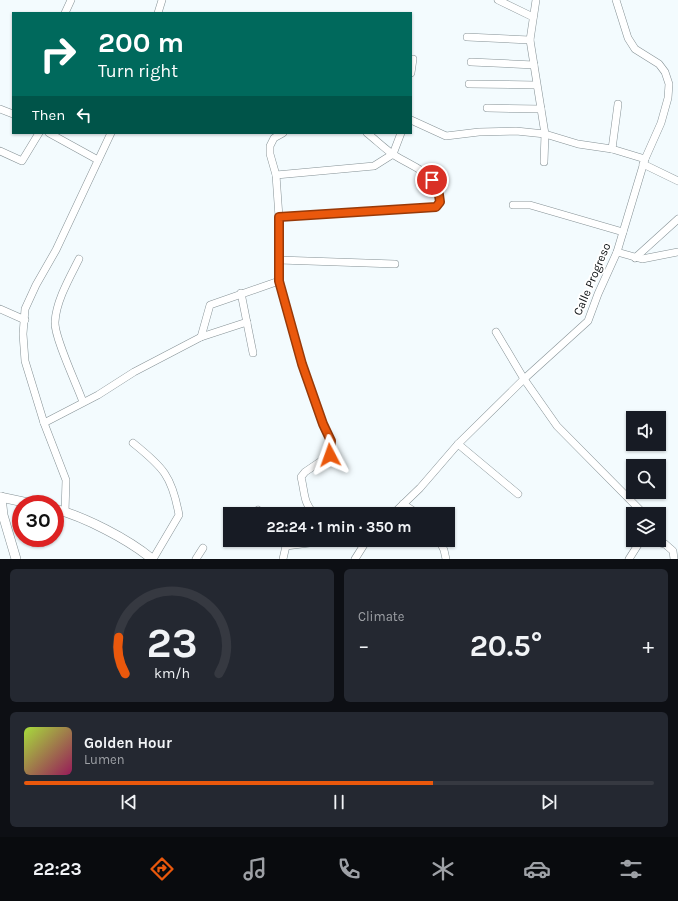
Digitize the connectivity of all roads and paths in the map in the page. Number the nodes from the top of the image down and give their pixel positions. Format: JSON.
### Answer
{"nodes":[{"id":1,"x":71,"y":0,"type":"edge"},
{"id":2,"x":162,"y":0,"type":"edge"},
{"id":3,"x":498,"y":0,"type":"edge"},
{"id":4,"x":536,"y":0,"type":"edge"},
{"id":5,"x":616,"y":0,"type":"edge"},
{"id":6,"x":65,"y":12,"type":"edge"},
{"id":7,"x":158,"y":12,"type":"edge"},
{"id":8,"x":533,"y":17,"type":"junction"},
{"id":9,"x":467,"y":37,"type":"dead end"},
{"id":10,"x":530,"y":40,"type":"junction"},
{"id":11,"x":413,"y":59,"type":"dead end"},
{"id":12,"x":471,"y":62,"type":"dead end"},
{"id":13,"x":534,"y":65,"type":"junction"},
{"id":14,"x":412,"y":66,"type":"edge"},
{"id":15,"x":469,"y":84,"type":"dead end"},
{"id":16,"x":536,"y":85,"type":"junction"},
{"id":17,"x":618,"y":104,"type":"dead end"},
{"id":18,"x":487,"y":108,"type":"dead end"},
{"id":19,"x":0,"y":109,"type":"edge"},
{"id":20,"x":541,"y":109,"type":"junction"},
{"id":21,"x":12,"y":114,"type":"edge"},
{"id":22,"x":412,"y":120,"type":"edge"},
{"id":23,"x":38,"y":134,"type":"edge"},
{"id":24,"x":51,"y":134,"type":"edge"},
{"id":25,"x":111,"y":134,"type":"edge"},
{"id":26,"x":281,"y":134,"type":"edge"},
{"id":27,"x":368,"y":134,"type":"edge"},
{"id":28,"x":401,"y":134,"type":"edge"},
{"id":29,"x":545,"y":134,"type":"junction"},
{"id":30,"x":612,"y":149,"type":"junction"},
{"id":31,"x":0,"y":151,"type":"edge"},
{"id":32,"x":393,"y":154,"type":"junction"},
{"id":33,"x":98,"y":160,"type":"junction"},
{"id":34,"x":644,"y":161,"type":"junction"},
{"id":35,"x":544,"y":162,"type":"dead end"},
{"id":36,"x":276,"y":175,"type":"junction"},
{"id":37,"x":678,"y":181,"type":"edge"},
{"id":38,"x":513,"y":205,"type":"dead end"},
{"id":39,"x":279,"y":217,"type":"junction"},
{"id":40,"x":678,"y":219,"type":"edge"},
{"id":41,"x":623,"y":232,"type":"junction"},
{"id":42,"x":616,"y":252,"type":"junction"},
{"id":43,"x":678,"y":252,"type":"edge"},
{"id":44,"x":635,"y":258,"type":"junction"},
{"id":45,"x":79,"y":259,"type":"dead end"},
{"id":46,"x":279,"y":260,"type":"junction"},
{"id":47,"x":395,"y":264,"type":"dead end"},
{"id":48,"x":279,"y":281,"type":"junction"},
{"id":49,"x":241,"y":293,"type":"junction"},
{"id":50,"x":0,"y":310,"type":"edge"},
{"id":51,"x":25,"y":320,"type":"junction"},
{"id":52,"x":247,"y":322,"type":"junction"},
{"id":53,"x":496,"y":332,"type":"dead end"},
{"id":54,"x":201,"y":337,"type":"junction"},
{"id":55,"x":253,"y":354,"type":"dead end"},
{"id":56,"x":524,"y":379,"type":"junction"},
{"id":57,"x":83,"y":402,"type":"junction"},
{"id":58,"x":44,"y":423,"type":"junction"},
{"id":59,"x":132,"y":443,"type":"dead end"},
{"id":60,"x":458,"y":444,"type":"junction"},
{"id":61,"x":518,"y":494,"type":"dead end"},
{"id":62,"x":0,"y":497,"type":"edge"},
{"id":63,"x":12,"y":500,"type":"edge"},
{"id":64,"x":403,"y":504,"type":"junction"},
{"id":65,"x":308,"y":507,"type":"edge"},
{"id":66,"x":400,"y":507,"type":"edge"},
{"id":67,"x":408,"y":507,"type":"edge"},
{"id":68,"x":637,"y":507,"type":"edge"},
{"id":69,"x":65,"y":512,"type":"joint"},
{"id":70,"x":666,"y":545,"type":"edge"},
{"id":71,"x":286,"y":547,"type":"edge"},
{"id":72,"x":363,"y":547,"type":"edge"},
{"id":73,"x":442,"y":547,"type":"edge"},
{"id":74,"x":637,"y":547,"type":"edge"},
{"id":75,"x":204,"y":548,"type":"dead end"},
{"id":76,"x":16,"y":559,"type":"edge"},
{"id":77,"x":152,"y":559,"type":"edge"},
{"id":78,"x":196,"y":559,"type":"edge"},
{"id":79,"x":283,"y":559,"type":"edge"},
{"id":80,"x":355,"y":559,"type":"edge"},
{"id":81,"x":446,"y":559,"type":"edge"},
{"id":82,"x":629,"y":559,"type":"edge"},
{"id":83,"x":674,"y":559,"type":"edge"}],
"edges":[{"from":1,"to":6,"type":"street"},
{"from":2,"to":7,"type":"street"},
{"from":3,"to":8,"type":"street"},
{"from":4,"to":8,"type":"street"},
{"from":5,"to":34,"type":"street","name":"Calle Progreso"},
{"from":8,"to":10,"type":"street"},
{"from":9,"to":10,"type":"street"},
{"from":10,"to":13,"type":"street"},
{"from":11,"to":14,"type":"street"},
{"from":12,"to":13,"type":"street"},
{"from":13,"to":16,"type":"street"},
{"from":15,"to":16,"type":"street"},
{"from":16,"to":20,"type":"street"},
{"from":17,"to":30,"type":"street"},
{"from":18,"to":20,"type":"street"},
{"from":19,"to":21,"type":"street"},
{"from":20,"to":29,"type":"street"},
{"from":22,"to":29,"type":"street"},
{"from":23,"to":31,"type":"street"},
{"from":24,"to":33,"type":"street"},
{"from":25,"to":33,"type":"street"},
{"from":26,"to":36,"type":"street"},
{"from":27,"to":32,"type":"street"},
{"from":28,"to":32,"type":"street"},
{"from":29,"to":30,"type":"street"},
{"from":29,"to":35,"type":"street"},
{"from":30,"to":34,"type":"street"},
{"from":32,"to":36,"type":"street"},
{"from":32,"to":39,"type":"street"},
{"from":33,"to":51,"type":"street"},
{"from":34,"to":37,"type":"street"},
{"from":34,"to":41,"type":"street","name":"Calle Progreso"},
{"from":36,"to":39,"type":"street"},
{"from":38,"to":41,"type":"street"},
{"from":39,"to":46,"type":"street"},
{"from":40,"to":44,"type":"street"},
{"from":41,"to":42,"type":"street","name":"Calle Progreso"},
{"from":42,"to":44,"type":"street"},
{"from":42,"to":56,"type":"street","name":"Calle Progreso"},
{"from":43,"to":44,"type":"street"},
{"from":45,"to":57,"type":"street"},
{"from":46,"to":47,"type":"street"},
{"from":46,"to":48,"type":"street"},
{"from":48,"to":49,"type":"street"},
{"from":48,"to":65,"type":"street"},
{"from":49,"to":52,"type":"street"},
{"from":49,"to":54,"type":"street"},
{"from":50,"to":51,"type":"street"},
{"from":51,"to":58,"type":"street"},
{"from":52,"to":54,"type":"street"},
{"from":52,"to":55,"type":"street"},
{"from":53,"to":56,"type":"street"},
{"from":54,"to":57,"type":"street"},
{"from":56,"to":60,"type":"street","name":"Calle Progreso"},
{"from":56,"to":68,"type":"street"},
{"from":57,"to":58,"type":"street"},
{"from":58,"to":69,"type":"street"},
{"from":59,"to":77,"type":"street"},
{"from":60,"to":61,"type":"street"},
{"from":60,"to":64,"type":"street","name":"Calle Progreso"},
{"from":62,"to":63,"type":"street"},
{"from":62,"to":76,"type":"street"},
{"from":64,"to":66,"type":"street","name":"Calle Progreso"},
{"from":64,"to":67,"type":"street"},
{"from":69,"to":77,"type":"street"},
{"from":70,"to":83,"type":"street"},
{"from":71,"to":79,"type":"street"},
{"from":72,"to":80,"type":"street"},
{"from":73,"to":81,"type":"street"},
{"from":74,"to":82,"type":"street"},
{"from":75,"to":78,"type":"street"}]}
